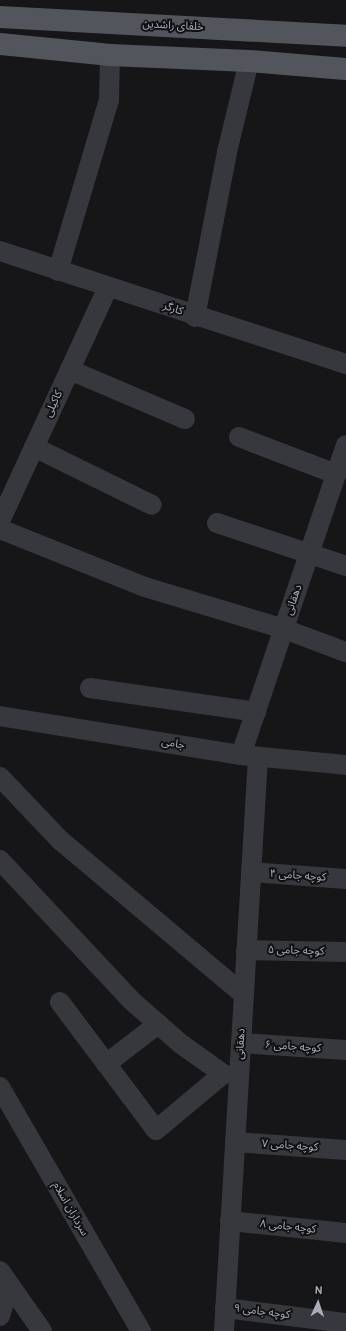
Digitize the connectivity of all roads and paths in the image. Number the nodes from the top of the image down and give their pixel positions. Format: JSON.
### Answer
{"nodes":[{"id":1,"x":0,"y":16,"type":"edge"},
{"id":2,"x":346,"y":36,"type":"edge"},
{"id":3,"x":0,"y":44,"type":"edge"},
{"id":4,"x":110,"y":55,"type":"junction"},
{"id":5,"x":249,"y":61,"type":"junction"},
{"id":6,"x":346,"y":69,"type":"edge"},
{"id":7,"x":1,"y":255,"type":"edge"},
{"id":8,"x":58,"y":271,"type":"junction"},
{"id":9,"x":108,"y":287,"type":"junction"},
{"id":10,"x":195,"y":317,"type":"junction"},
{"id":11,"x":346,"y":364,"type":"edge"},
{"id":12,"x":70,"y":370,"type":"junction"},
{"id":13,"x":186,"y":419,"type":"dead end"},
{"id":14,"x":239,"y":437,"type":"dead end"},
{"id":15,"x":346,"y":445,"type":"edge"},
{"id":16,"x":34,"y":447,"type":"junction"},
{"id":17,"x":336,"y":474,"type":"junction"},
{"id":18,"x":152,"y":505,"type":"dead end"},
{"id":19,"x":0,"y":521,"type":"edge"},
{"id":20,"x":217,"y":523,"type":"dead end"},
{"id":21,"x":0,"y":529,"type":"edge"},
{"id":22,"x":310,"y":553,"type":"junction"},
{"id":23,"x":346,"y":566,"type":"edge"},
{"id":24,"x":284,"y":629,"type":"junction"},
{"id":25,"x":346,"y":652,"type":"edge"},
{"id":26,"x":90,"y":688,"type":"dead end"},
{"id":27,"x":256,"y":712,"type":"junction"},
{"id":28,"x":0,"y":716,"type":"edge"},
{"id":29,"x":250,"y":756,"type":"junction"},
{"id":30,"x":346,"y":766,"type":"edge"},
{"id":31,"x":0,"y":777,"type":"edge"},
{"id":32,"x":0,"y":860,"type":"edge"},
{"id":33,"x":251,"y":872,"type":"junction"},
{"id":34,"x":346,"y":879,"type":"edge"},
{"id":35,"x":246,"y":950,"type":"junction"},
{"id":36,"x":346,"y":952,"type":"edge"},
{"id":37,"x":244,"y":994,"type":"junction"},
{"id":38,"x":60,"y":1002,"type":"dead end"},
{"id":39,"x":158,"y":1024,"type":"junction"},
{"id":40,"x":241,"y":1043,"type":"junction"},
{"id":41,"x":346,"y":1050,"type":"edge"},
{"id":42,"x":106,"y":1064,"type":"junction"},
{"id":43,"x":231,"y":1078,"type":"junction"},
{"id":44,"x":0,"y":1087,"type":"edge"},
{"id":45,"x":235,"y":1142,"type":"junction"},
{"id":46,"x":346,"y":1150,"type":"edge"},
{"id":47,"x":230,"y":1221,"type":"junction"},
{"id":48,"x":346,"y":1233,"type":"edge"},
{"id":49,"x":5,"y":1278,"type":"edge"},
{"id":50,"x":225,"y":1308,"type":"junction"},
{"id":51,"x":0,"y":1316,"type":"edge"},
{"id":52,"x":0,"y":1321,"type":"edge"},
{"id":53,"x":346,"y":1323,"type":"edge"},
{"id":54,"x":4,"y":1331,"type":"edge"},
{"id":55,"x":42,"y":1331,"type":"edge"},
{"id":56,"x":140,"y":1331,"type":"edge"},
{"id":57,"x":224,"y":1331,"type":"edge"}],
"edges":[{"from":1,"to":2,"type":"main road","name":"خلفای راشدین"},
{"from":3,"to":4,"type":"main road"},
{"from":4,"to":5,"type":"main road"},
{"from":4,"to":8,"type":"street"},
{"from":5,"to":6,"type":"main road"},
{"from":5,"to":10,"type":"street"},
{"from":7,"to":8,"type":"street","name":"کارگر"},
{"from":8,"to":9,"type":"street","name":"کارگر"},
{"from":9,"to":10,"type":"street","name":"کارگر"},
{"from":9,"to":12,"type":"street","name":"کاکیلی"},
{"from":10,"to":11,"type":"street","name":"کارگر"},
{"from":12,"to":13,"type":"street"},
{"from":12,"to":16,"type":"street","name":"کاکیلی"},
{"from":14,"to":17,"type":"street"},
{"from":15,"to":17,"type":"street","name":"دهقانی"},
{"from":16,"to":18,"type":"street"},
{"from":16,"to":19,"type":"street","name":"کاکیلی"},
{"from":17,"to":22,"type":"street","name":"دهقانی"},
{"from":20,"to":22,"type":"street"},
{"from":21,"to":24,"type":"street"},
{"from":22,"to":23,"type":"street"},
{"from":22,"to":24,"type":"street","name":"دهقانی"},
{"from":24,"to":25,"type":"street"},
{"from":24,"to":27,"type":"street","name":"دهقانی"},
{"from":26,"to":27,"type":"street"},
{"from":27,"to":29,"type":"street","name":"دهقانی"},
{"from":28,"to":29,"type":"street","name":"جامی"},
{"from":29,"to":30,"type":"street","name":"جامی"},
{"from":29,"to":33,"type":"street","name":"دهقانی"},
{"from":31,"to":37,"type":"street"},
{"from":32,"to":39,"type":"street"},
{"from":33,"to":34,"type":"street","name":"کوچه جامی ۴"},
{"from":33,"to":35,"type":"street","name":"دهقانی"},
{"from":35,"to":36,"type":"street","name":"کوچه جامی ۵"},
{"from":35,"to":37,"type":"street","name":"دهقانی"},
{"from":37,"to":40,"type":"street","name":"دهقانی"},
{"from":38,"to":42,"type":"street"},
{"from":39,"to":42,"type":"street"},
{"from":39,"to":43,"type":"street"},
{"from":40,"to":41,"type":"street","name":"کوچه جامی ۶"},
{"from":40,"to":43,"type":"street","name":"دهقانی"},
{"from":42,"to":43,"type":"street"},
{"from":43,"to":45,"type":"street","name":"دهقانی"},
{"from":44,"to":56,"type":"street","name":"سرداران اسلام"},
{"from":45,"to":46,"type":"street","name":"کوچه جامی ۷"},
{"from":45,"to":47,"type":"street","name":"دهقانی"},
{"from":47,"to":48,"type":"street","name":"کوچه جامی ۸"},
{"from":47,"to":50,"type":"street","name":"دهقانی"},
{"from":49,"to":51,"type":"street"},
{"from":49,"to":55,"type":"street"},
{"from":50,"to":53,"type":"street","name":"کوچه جامی ۹"},
{"from":50,"to":57,"type":"street","name":"دهقانی"},
{"from":52,"to":54,"type":"street"}]}
